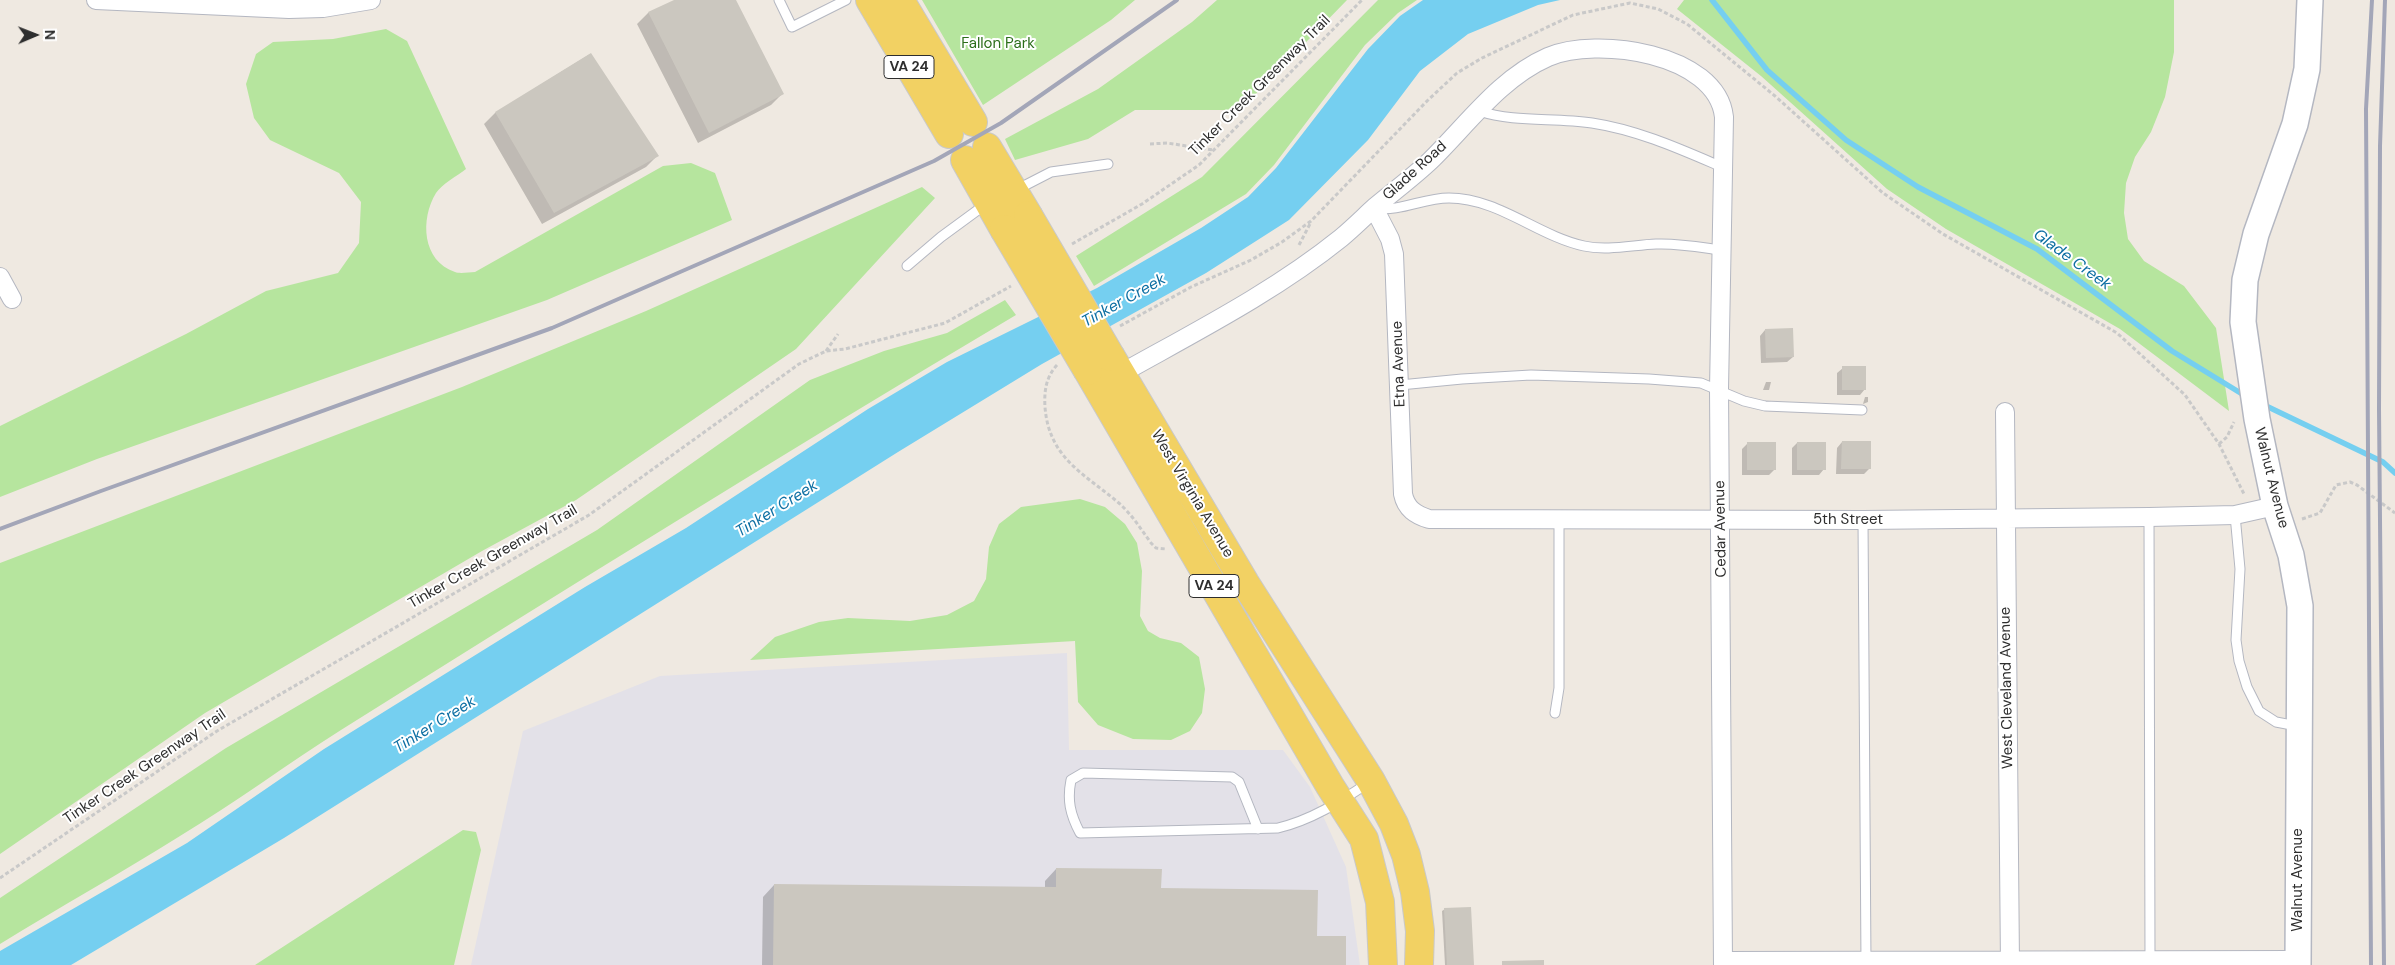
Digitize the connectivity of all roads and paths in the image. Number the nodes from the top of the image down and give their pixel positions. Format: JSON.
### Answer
{"nodes":[{"id":1,"x":96,"y":0,"type":"edge"},
{"id":2,"x":371,"y":0,"type":"edge"},
{"id":3,"x":779,"y":0,"type":"edge"},
{"id":4,"x":846,"y":0,"type":"edge"},
{"id":5,"x":870,"y":0,"type":"edge"},
{"id":6,"x":900,"y":0,"type":"edge"},
{"id":7,"x":1362,"y":0,"type":"edge"},
{"id":8,"x":2310,"y":0,"type":"edge"},
{"id":9,"x":1718,"y":94,"type":"joint"},
{"id":10,"x":1479,"y":111,"type":"junction"},
{"id":11,"x":1150,"y":144,"type":"dead end"},
{"id":12,"x":1213,"y":150,"type":"junction"},
{"id":13,"x":1108,"y":164,"type":"dead end"},
{"id":14,"x":1722,"y":167,"type":"junction"},
{"id":15,"x":1013,"y":192,"type":"junction"},
{"id":16,"x":989,"y":203,"type":"junction"},
{"id":17,"x":1374,"y":208,"type":"junction"},
{"id":18,"x":1068,"y":246,"type":"dead end"},
{"id":19,"x":1720,"y":250,"type":"junction"},
{"id":20,"x":907,"y":266,"type":"dead end"},
{"id":21,"x":0,"y":277,"type":"edge"},
{"id":22,"x":1008,"y":288,"type":"dead end"},
{"id":23,"x":12,"y":299,"type":"dead end"},
{"id":24,"x":838,"y":334,"type":"dead end"},
{"id":25,"x":826,"y":351,"type":"junction"},
{"id":26,"x":1115,"y":366,"type":"junction"},
{"id":27,"x":1400,"y":385,"type":"junction"},
{"id":28,"x":1719,"y":389,"type":"junction"},
{"id":29,"x":1862,"y":410,"type":"dead end"},
{"id":30,"x":2005,"y":412,"type":"dead end"},
{"id":31,"x":2246,"y":418,"type":"junction"},
{"id":32,"x":2219,"y":444,"type":"dead end"},
{"id":33,"x":2275,"y":506,"type":"junction"},
{"id":34,"x":2395,"y":513,"type":"edge"},
{"id":35,"x":2235,"y":515,"type":"junction"},
{"id":36,"x":1420,"y":516,"type":"joint"},
{"id":37,"x":2149,"y":517,"type":"junction"},
{"id":38,"x":2006,"y":519,"type":"junction"},
{"id":39,"x":1721,"y":520,"type":"junction"},
{"id":40,"x":1864,"y":520,"type":"junction"},
{"id":41,"x":2300,"y":520,"type":"dead end"},
{"id":42,"x":1559,"y":521,"type":"junction"},
{"id":43,"x":1555,"y":713,"type":"dead end"},
{"id":44,"x":2299,"y":726,"type":"junction"},
{"id":45,"x":1371,"y":781,"type":"junction"},
{"id":46,"x":1341,"y":801,"type":"junction"},
{"id":47,"x":1258,"y":829,"type":"junction"},
{"id":48,"x":0,"y":878,"type":"edge"},
{"id":49,"x":2298,"y":962,"type":"edge"},
{"id":50,"x":1723,"y":963,"type":"edge"},
{"id":51,"x":1866,"y":963,"type":"edge"},
{"id":52,"x":2010,"y":963,"type":"edge"},
{"id":53,"x":2150,"y":963,"type":"edge"},
{"id":54,"x":1383,"y":965,"type":"edge"},
{"id":55,"x":1419,"y":965,"type":"edge"}],
"edges":[{"from":1,"to":2,"type":"street"},
{"from":3,"to":4,"type":"lane"},
{"from":5,"to":6,"type":"main road","number":"VA 24"},
{"from":7,"to":12,"type":"path","name":"Tinker Creek Greenway Trail"},
{"from":8,"to":31,"type":"street","name":"Walnut Avenue"},
{"from":9,"to":10,"type":"street","name":"Glade Road"},
{"from":9,"to":14,"type":"street","name":"Cedar Avenue"},
{"from":10,"to":14,"type":"lane"},
{"from":10,"to":17,"type":"street","name":"Glade Road"},
{"from":11,"to":12,"type":"path"},
{"from":12,"to":18,"type":"path","name":"Tinker Creek Greenway Trail"},
{"from":13,"to":15,"type":"lane"},
{"from":14,"to":19,"type":"street","name":"Cedar Avenue"},
{"from":15,"to":16,"type":"main road","number":"VA 24"},
{"from":15,"to":26,"type":"main road","name":"West Virginia Avenue","number":"VA 24","bridge":true},
{"from":16,"to":20,"type":"lane"},
{"from":16,"to":46,"type":"main road","name":"West Virginia Avenue","number":"VA 24","bridge":true},
{"from":17,"to":19,"type":"lane"},
{"from":17,"to":26,"type":"street","name":"Glade Road"},
{"from":17,"to":27,"type":"street","name":"Etna Avenue"},
{"from":19,"to":28,"type":"street","name":"Cedar Avenue"},
{"from":21,"to":23,"type":"street"},
{"from":22,"to":25,"type":"path","name":"Tinker Creek Greenway Trail"},
{"from":24,"to":25,"type":"path"},
{"from":25,"to":48,"type":"path","name":"Tinker Creek Greenway Trail"},
{"from":26,"to":45,"type":"main road","name":"West Virginia Avenue","number":"VA 24"},
{"from":27,"to":28,"type":"lane"},
{"from":27,"to":36,"type":"street","name":"Etna Avenue"},
{"from":28,"to":29,"type":"lane"},
{"from":28,"to":39,"type":"street","name":"Cedar Avenue"},
{"from":30,"to":38,"type":"street","name":"West Cleveland Avenue"},
{"from":31,"to":32,"type":"path"},
{"from":31,"to":33,"type":"street","name":"Walnut Avenue"},
{"from":33,"to":35,"type":"street","name":"5th Street"},
{"from":33,"to":44,"type":"street","name":"Walnut Avenue"},
{"from":34,"to":41,"type":"path"},
{"from":35,"to":37,"type":"street","name":"5th Street"},
{"from":35,"to":44,"type":"lane"},
{"from":36,"to":42,"type":"street","name":"5th Street"},
{"from":37,"to":38,"type":"street","name":"5th Street"},
{"from":37,"to":53,"type":"lane"},
{"from":38,"to":40,"type":"street","name":"5th Street"},
{"from":38,"to":52,"type":"street","name":"West Cleveland Avenue"},
{"from":39,"to":40,"type":"street","name":"5th Street"},
{"from":39,"to":42,"type":"street","name":"5th Street"},
{"from":39,"to":50,"type":"street","name":"Cedar Avenue"},
{"from":40,"to":51,"type":"lane"},
{"from":42,"to":43,"type":"lane"},
{"from":44,"to":49,"type":"street","name":"Walnut Avenue"},
{"from":45,"to":46,"type":"lane"},
{"from":45,"to":55,"type":"main road","name":"West Virginia Avenue","number":"VA 24"},
{"from":46,"to":47,"type":"lane"},
{"from":46,"to":54,"type":"main road","name":"West Virginia Avenue","number":"VA 24"},
{"from":47,"to":47,"type":"lane"},
{"from":49,"to":53,"type":"street"},
{"from":50,"to":51,"type":"street"},
{"from":51,"to":52,"type":"street"},
{"from":52,"to":53,"type":"street"}]}
